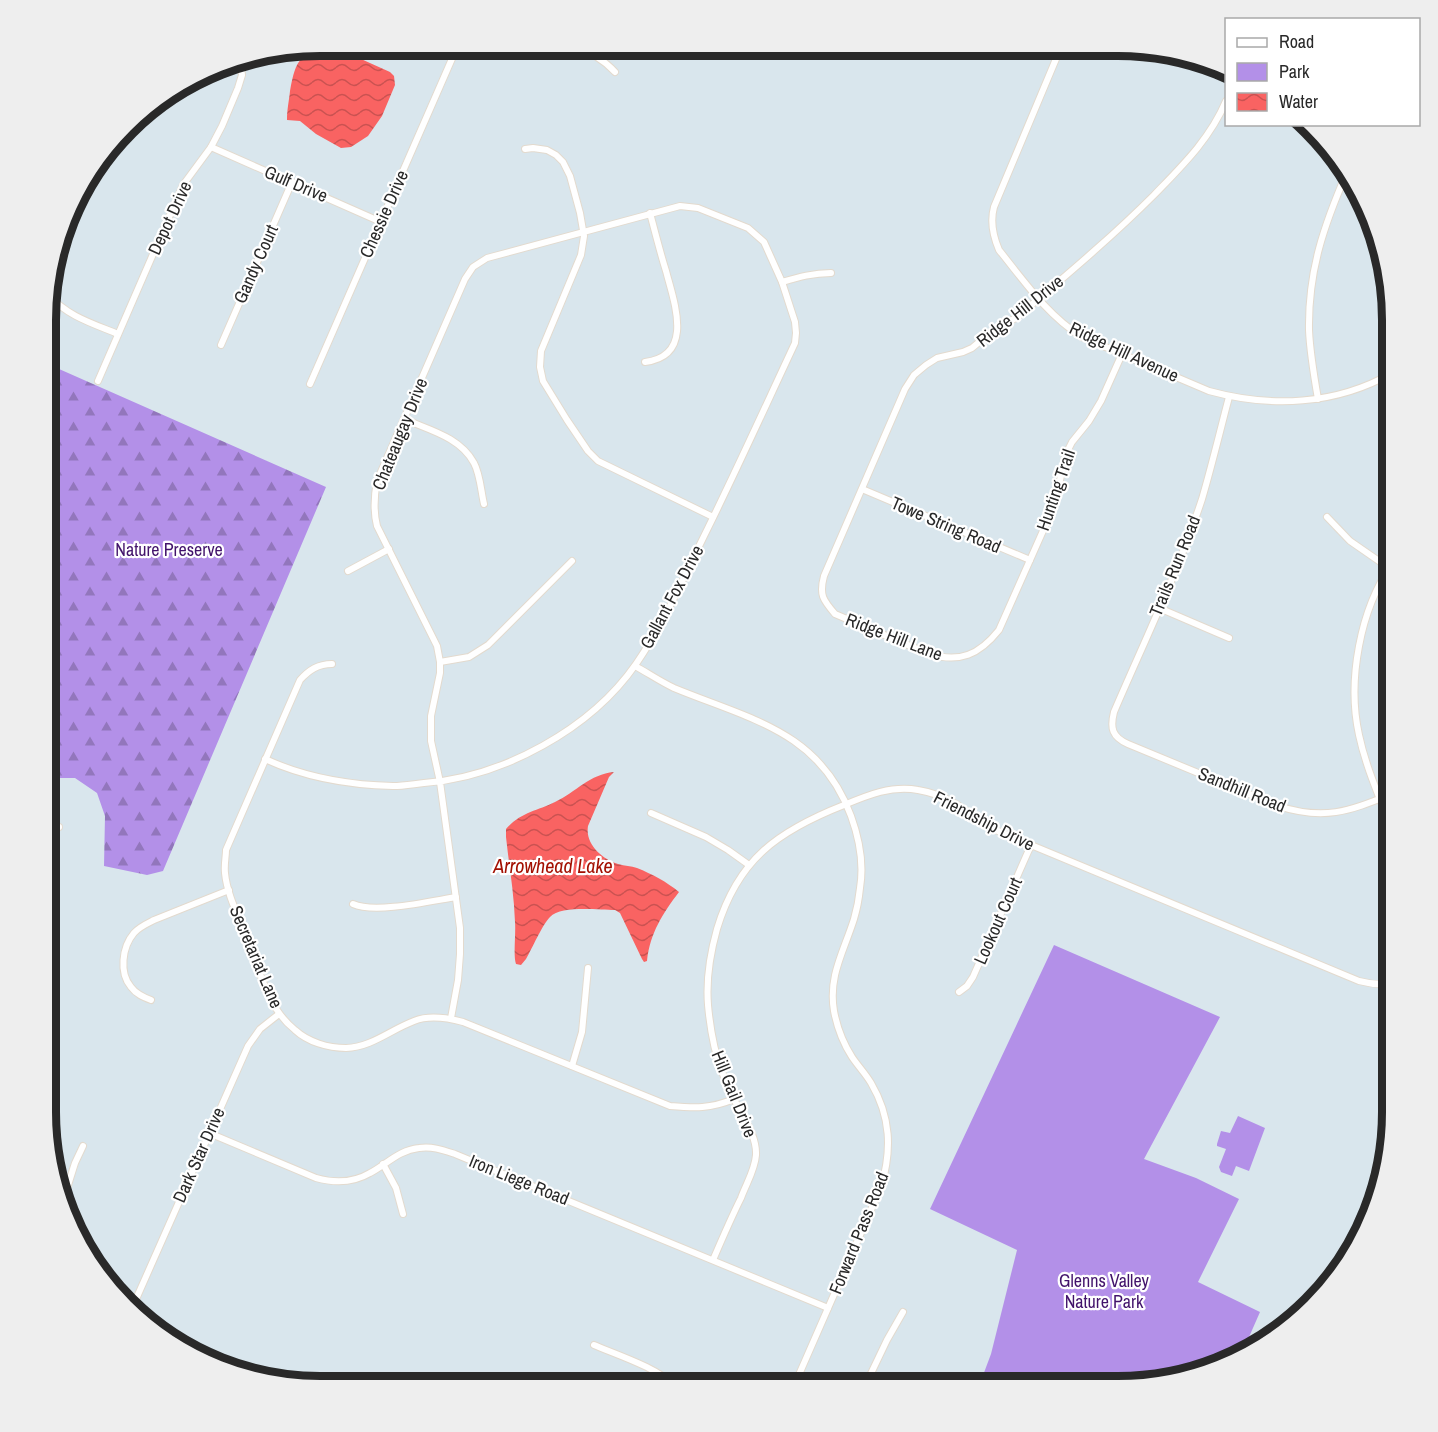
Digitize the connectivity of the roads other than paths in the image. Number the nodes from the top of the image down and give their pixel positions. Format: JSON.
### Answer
{"nodes":[{"id":1,"x":453,"y":56,"type":"edge"},
{"id":2,"x":597,"y":56,"type":"edge"},
{"id":3,"x":1057,"y":56,"type":"edge"},
{"id":4,"x":241,"y":68,"type":"edge"},
{"id":5,"x":615,"y":72,"type":"dead end"},
{"id":6,"x":1225,"y":105,"type":"edge"},
{"id":7,"x":211,"y":147,"type":"junction"},
{"id":8,"x":525,"y":149,"type":"dead end"},
{"id":9,"x":1343,"y":181,"type":"edge"},
{"id":10,"x":292,"y":182,"type":"junction"},
{"id":11,"x":650,"y":213,"type":"junction"},
{"id":12,"x":381,"y":222,"type":"junction"},
{"id":13,"x":584,"y":232,"type":"junction"},
{"id":14,"x":831,"y":273,"type":"dead end"},
{"id":15,"x":782,"y":282,"type":"junction"},
{"id":16,"x":1038,"y":299,"type":"junction"},
{"id":17,"x":56,"y":304,"type":"edge"},
{"id":18,"x":118,"y":334,"type":"junction"},
{"id":19,"x":221,"y":345,"type":"dead end"},
{"id":20,"x":1122,"y":354,"type":"junction"},
{"id":21,"x":645,"y":362,"type":"dead end"},
{"id":22,"x":1382,"y":378,"type":"edge"},
{"id":23,"x":98,"y":381,"type":"dead end"},
{"id":24,"x":310,"y":384,"type":"dead end"},
{"id":25,"x":1229,"y":397,"type":"junction"},
{"id":26,"x":1318,"y":399,"type":"junction"},
{"id":27,"x":404,"y":419,"type":"junction"},
{"id":28,"x":862,"y":489,"type":"junction"},
{"id":29,"x":484,"y":504,"type":"dead end"},
{"id":30,"x":713,"y":517,"type":"junction"},
{"id":31,"x":1327,"y":517,"type":"dead end"},
{"id":32,"x":389,"y":549,"type":"junction"},
{"id":33,"x":1030,"y":560,"type":"junction"},
{"id":34,"x":572,"y":561,"type":"dead end"},
{"id":35,"x":1382,"y":561,"type":"edge"},
{"id":36,"x":348,"y":571,"type":"dead end"},
{"id":37,"x":1382,"y":582,"type":"edge"},
{"id":38,"x":823,"y":599,"type":"joint"},
{"id":39,"x":1159,"y":608,"type":"junction"},
{"id":40,"x":1229,"y":638,"type":"dead end"},
{"id":41,"x":972,"y":654,"type":"joint"},
{"id":42,"x":440,"y":662,"type":"junction"},
{"id":43,"x":332,"y":664,"type":"dead end"},
{"id":44,"x":635,"y":666,"type":"junction"},
{"id":45,"x":1113,"y":731,"type":"joint"},
{"id":46,"x":265,"y":759,"type":"junction"},
{"id":47,"x":440,"y":782,"type":"junction"},
{"id":48,"x":1380,"y":799,"type":"junction"},
{"id":49,"x":847,"y":804,"type":"junction"},
{"id":50,"x":1382,"y":804,"type":"edge"},
{"id":51,"x":651,"y":813,"type":"dead end"},
{"id":52,"x":56,"y":827,"type":"edge"},
{"id":53,"x":59,"y":827,"type":"dead end"},
{"id":54,"x":1031,"y":845,"type":"junction"},
{"id":55,"x":749,"y":865,"type":"junction"},
{"id":56,"x":229,"y":890,"type":"junction"},
{"id":57,"x":456,"y":897,"type":"junction"},
{"id":58,"x":353,"y":904,"type":"dead end"},
{"id":59,"x":588,"y":968,"type":"dead end"},
{"id":60,"x":1382,"y":985,"type":"edge"},
{"id":61,"x":959,"y":992,"type":"dead end"},
{"id":62,"x":151,"y":999,"type":"dead end"},
{"id":63,"x":279,"y":1014,"type":"junction"},
{"id":64,"x":451,"y":1018,"type":"junction"},
{"id":65,"x":572,"y":1066,"type":"junction"},
{"id":66,"x":734,"y":1099,"type":"junction"},
{"id":67,"x":209,"y":1133,"type":"junction"},
{"id":68,"x":82,"y":1146,"type":"dead end"},
{"id":69,"x":383,"y":1164,"type":"junction"},
{"id":70,"x":67,"y":1188,"type":"edge"},
{"id":71,"x":403,"y":1214,"type":"dead end"},
{"id":72,"x":713,"y":1260,"type":"junction"},
{"id":73,"x":134,"y":1300,"type":"edge"},
{"id":74,"x":828,"y":1308,"type":"junction"},
{"id":75,"x":903,"y":1312,"type":"dead end"},
{"id":76,"x":594,"y":1345,"type":"dead end"},
{"id":77,"x":663,"y":1376,"type":"edge"},
{"id":78,"x":798,"y":1376,"type":"edge"},
{"id":79,"x":870,"y":1376,"type":"edge"}],
"edges":[{"from":1,"to":12,"type":"street","name":"Chessie Drive"},
{"from":2,"to":5,"type":"street"},
{"from":3,"to":16,"type":"street","name":"Ridge Hill Avenue"},
{"from":4,"to":7,"type":"street","name":"Depot Drive"},
{"from":6,"to":16,"type":"street","name":"Ridge Hill Drive"},
{"from":7,"to":10,"type":"street","name":"Gulf Drive"},
{"from":7,"to":18,"type":"street","name":"Depot Drive"},
{"from":8,"to":13,"type":"street"},
{"from":9,"to":26,"type":"street"},
{"from":10,"to":12,"type":"street","name":"Gulf Drive"},
{"from":10,"to":19,"type":"street","name":"Gandy Court"},
{"from":11,"to":13,"type":"street","name":"Chateaugay Drive"},
{"from":11,"to":15,"type":"street","name":"Chateaugay Drive"},
{"from":11,"to":21,"type":"street"},
{"from":12,"to":24,"type":"street","name":"Chessie Drive"},
{"from":13,"to":27,"type":"street","name":"Chateaugay Drive"},
{"from":13,"to":30,"type":"street"},
{"from":14,"to":15,"type":"street"},
{"from":15,"to":30,"type":"street","name":"Gallant Fox Drive"},
{"from":16,"to":20,"type":"street","name":"Ridge Hill Avenue"},
{"from":16,"to":28,"type":"street","name":"Ridge Hill Drive"},
{"from":17,"to":18,"type":"street"},
{"from":18,"to":23,"type":"street","name":"Depot Drive"},
{"from":20,"to":25,"type":"street","name":"Ridge Hill Avenue"},
{"from":20,"to":33,"type":"street","name":"Hunting Trail"},
{"from":22,"to":26,"type":"street","name":"Ridge Hill Avenue"},
{"from":25,"to":26,"type":"street","name":"Ridge Hill Avenue"},
{"from":25,"to":39,"type":"street","name":"Trails Run Road"},
{"from":27,"to":29,"type":"street"},
{"from":27,"to":32,"type":"street","name":"Chateaugay Drive"},
{"from":28,"to":33,"type":"street","name":"Towe String Road"},
{"from":28,"to":38,"type":"street","name":"Ridge Hill Drive"},
{"from":30,"to":44,"type":"street","name":"Gallant Fox Drive"},
{"from":31,"to":35,"type":"street"},
{"from":32,"to":36,"type":"street"},
{"from":32,"to":42,"type":"street","name":"Chateaugay Drive"},
{"from":33,"to":41,"type":"street","name":"Hunting Trail"},
{"from":34,"to":42,"type":"street"},
{"from":37,"to":48,"type":"street"},
{"from":38,"to":41,"type":"street","name":"Ridge Hill Lane"},
{"from":39,"to":40,"type":"street"},
{"from":39,"to":45,"type":"street","name":"Trails Run Road"},
{"from":42,"to":47,"type":"street","name":"Chateaugay Drive"},
{"from":43,"to":46,"type":"street","name":"Secretariat Lane"},
{"from":44,"to":47,"type":"street","name":"Gallant Fox Drive"},
{"from":44,"to":49,"type":"street"},
{"from":45,"to":48,"type":"street","name":"Sandhill Road"},
{"from":46,"to":47,"type":"street","name":"Gallant Fox Drive"},
{"from":46,"to":56,"type":"street","name":"Secretariat Lane"},
{"from":47,"to":57,"type":"street","name":"Chateaugay Drive"},
{"from":48,"to":50,"type":"street"},
{"from":49,"to":54,"type":"street","name":"Friendship Drive"},
{"from":49,"to":55,"type":"street","name":"Hill Gail Drive"},
{"from":49,"to":74,"type":"street","name":"Forward Pass Road"},
{"from":51,"to":55,"type":"street"},
{"from":52,"to":53,"type":"street"},
{"from":54,"to":60,"type":"street","name":"Friendship Drive"},
{"from":54,"to":61,"type":"street","name":"Lookout Court"},
{"from":55,"to":66,"type":"street","name":"Hill Gail Drive"},
{"from":56,"to":62,"type":"street"},
{"from":56,"to":63,"type":"street","name":"Secretariat Lane"},
{"from":57,"to":58,"type":"street"},
{"from":57,"to":64,"type":"street","name":"Chateaugay Drive"},
{"from":59,"to":65,"type":"street"},
{"from":63,"to":64,"type":"street","name":"Secretariat Lane"},
{"from":63,"to":67,"type":"street","name":"Dark Star Drive"},
{"from":64,"to":65,"type":"street","name":"Secretariat Lane"},
{"from":65,"to":66,"type":"street","name":"Secretariat Lane"},
{"from":66,"to":72,"type":"street","name":"Hill Gail Drive"},
{"from":67,"to":69,"type":"street","name":"Iron Liege Road"},
{"from":67,"to":73,"type":"street","name":"Dark Star Drive"},
{"from":68,"to":70,"type":"street"},
{"from":69,"to":71,"type":"street"},
{"from":69,"to":72,"type":"street","name":"Iron Liege Road"},
{"from":72,"to":74,"type":"street","name":"Iron Liege Road"},
{"from":74,"to":78,"type":"street","name":"Forward Pass Road"},
{"from":75,"to":79,"type":"street"},
{"from":76,"to":77,"type":"street"}]}
